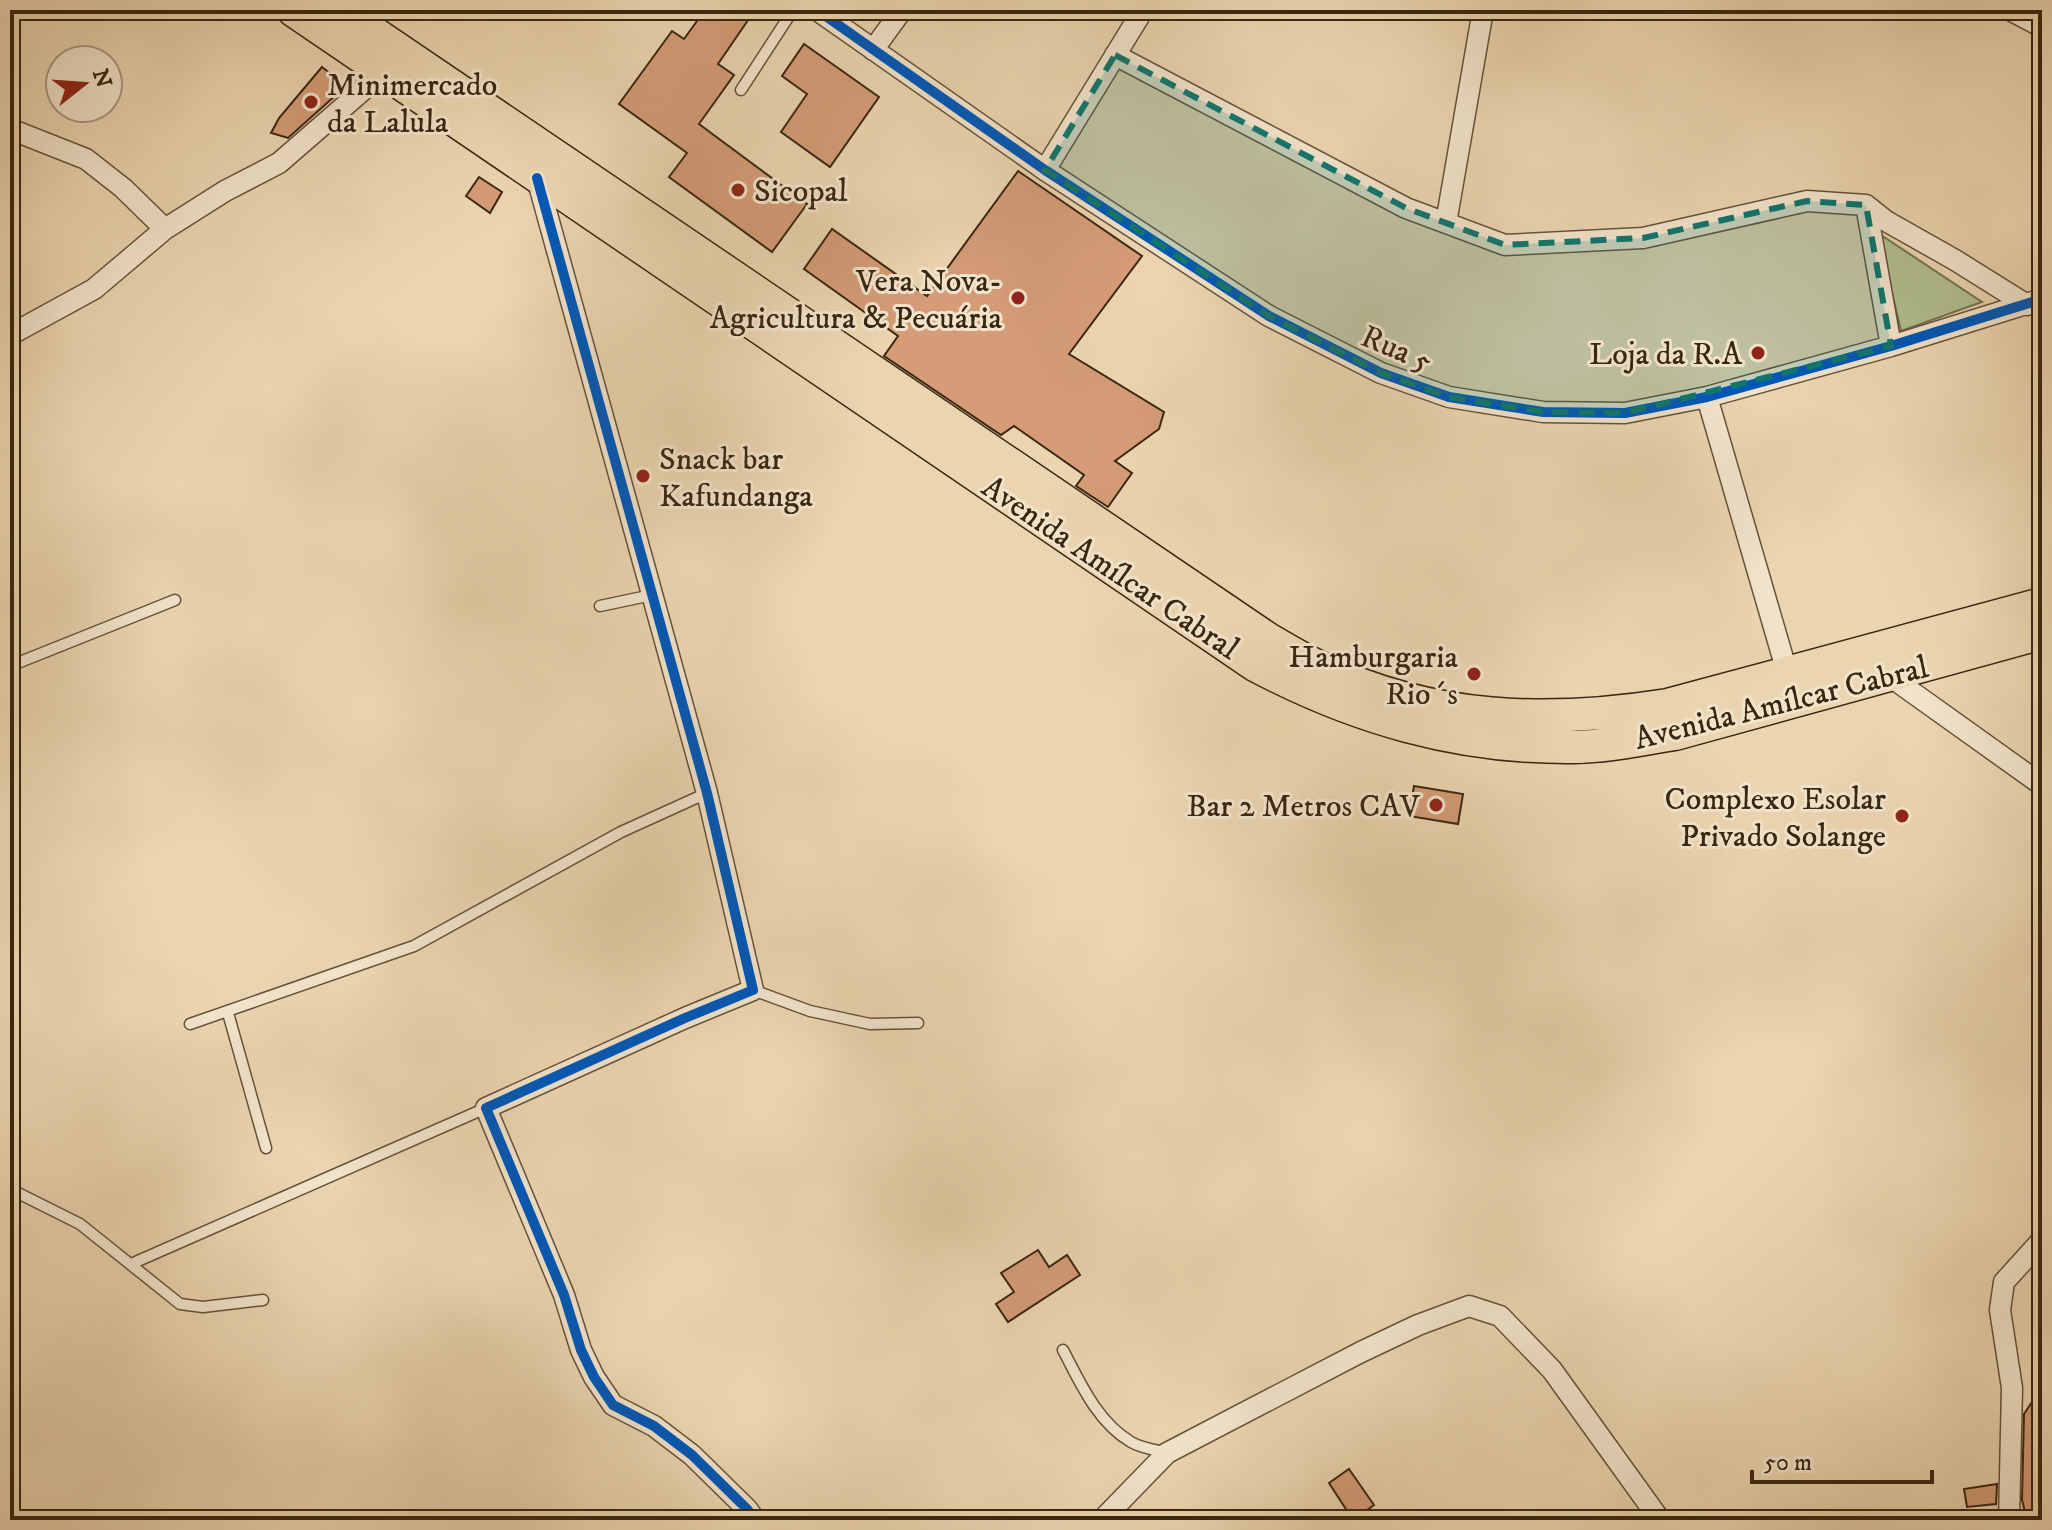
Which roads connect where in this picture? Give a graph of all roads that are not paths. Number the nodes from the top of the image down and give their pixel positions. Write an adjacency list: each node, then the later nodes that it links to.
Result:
1 (293, 10): 12 (main road, Avenida Amílcar Cabral)
2 (340, 10): 30 (main road, Avenida Amílcar Cabral)
3 (793, 10): 13 (lane)
4 (817, 10): 10 (street, Rua 5)
5 (902, 10): 10 (street)
6 (1143, 10): 11 (street)
7 (1483, 10): 18 (street)
8 (2010, 10): 9 (street)
9 (2042, 27)
10 (873, 50): 15 (street, Rua 5)
11 (1115, 55): 15 (street); 18 (street)
12 (385, 71): 16 (main road, Avenida Amílcar Cabral); 19 (street)
13 (741, 90)
14 (10, 129): 19 (street)
15 (1045, 170): 23 (street, Rua 5)
16 (537, 178): 24 (street); 31 (main road, Avenida Amílcar Cabral)
17 (1866, 205): 18 (street); 20 (street); 22 (street)
18 (1446, 223)
19 (165, 229): 21 (street)
20 (2034, 302): 22 (street, Rua 5)
21 (10, 335)
22 (1891, 346): 23 (street, Rua 5)
23 (1707, 397): 30 (street)
24 (652, 595): 27 (lane); 33 (street)
25 (175, 600): 29 (lane)
26 (2042, 604): 30 (main road, Avenida Amílcar Cabral)
27 (600, 606)
28 (2042, 633): 31 (main road, Avenida Amílcar Cabral)
29 (10, 666)
30 (1787, 672)
31 (1888, 675): 32 (street)
32 (2042, 785)
33 (707, 793): 34 (street); 35 (lane)
34 (753, 990): 36 (lane); 38 (street)
35 (228, 1013): 37 (lane); 39 (lane)
36 (918, 1023)
37 (190, 1024)
38 (486, 1108): 42 (lane); 46 (street)
39 (266, 1148)
40 (10, 1189): 42 (lane)
41 (2042, 1240): 49 (street)
42 (131, 1264): 43 (lane)
43 (263, 1300)
44 (1063, 1350): 45 (lane)
45 (1167, 1453): 47 (street); 48 (street)
46 (755, 1520)
47 (1102, 1520)
48 (1660, 1520)
49 (2009, 1520)

